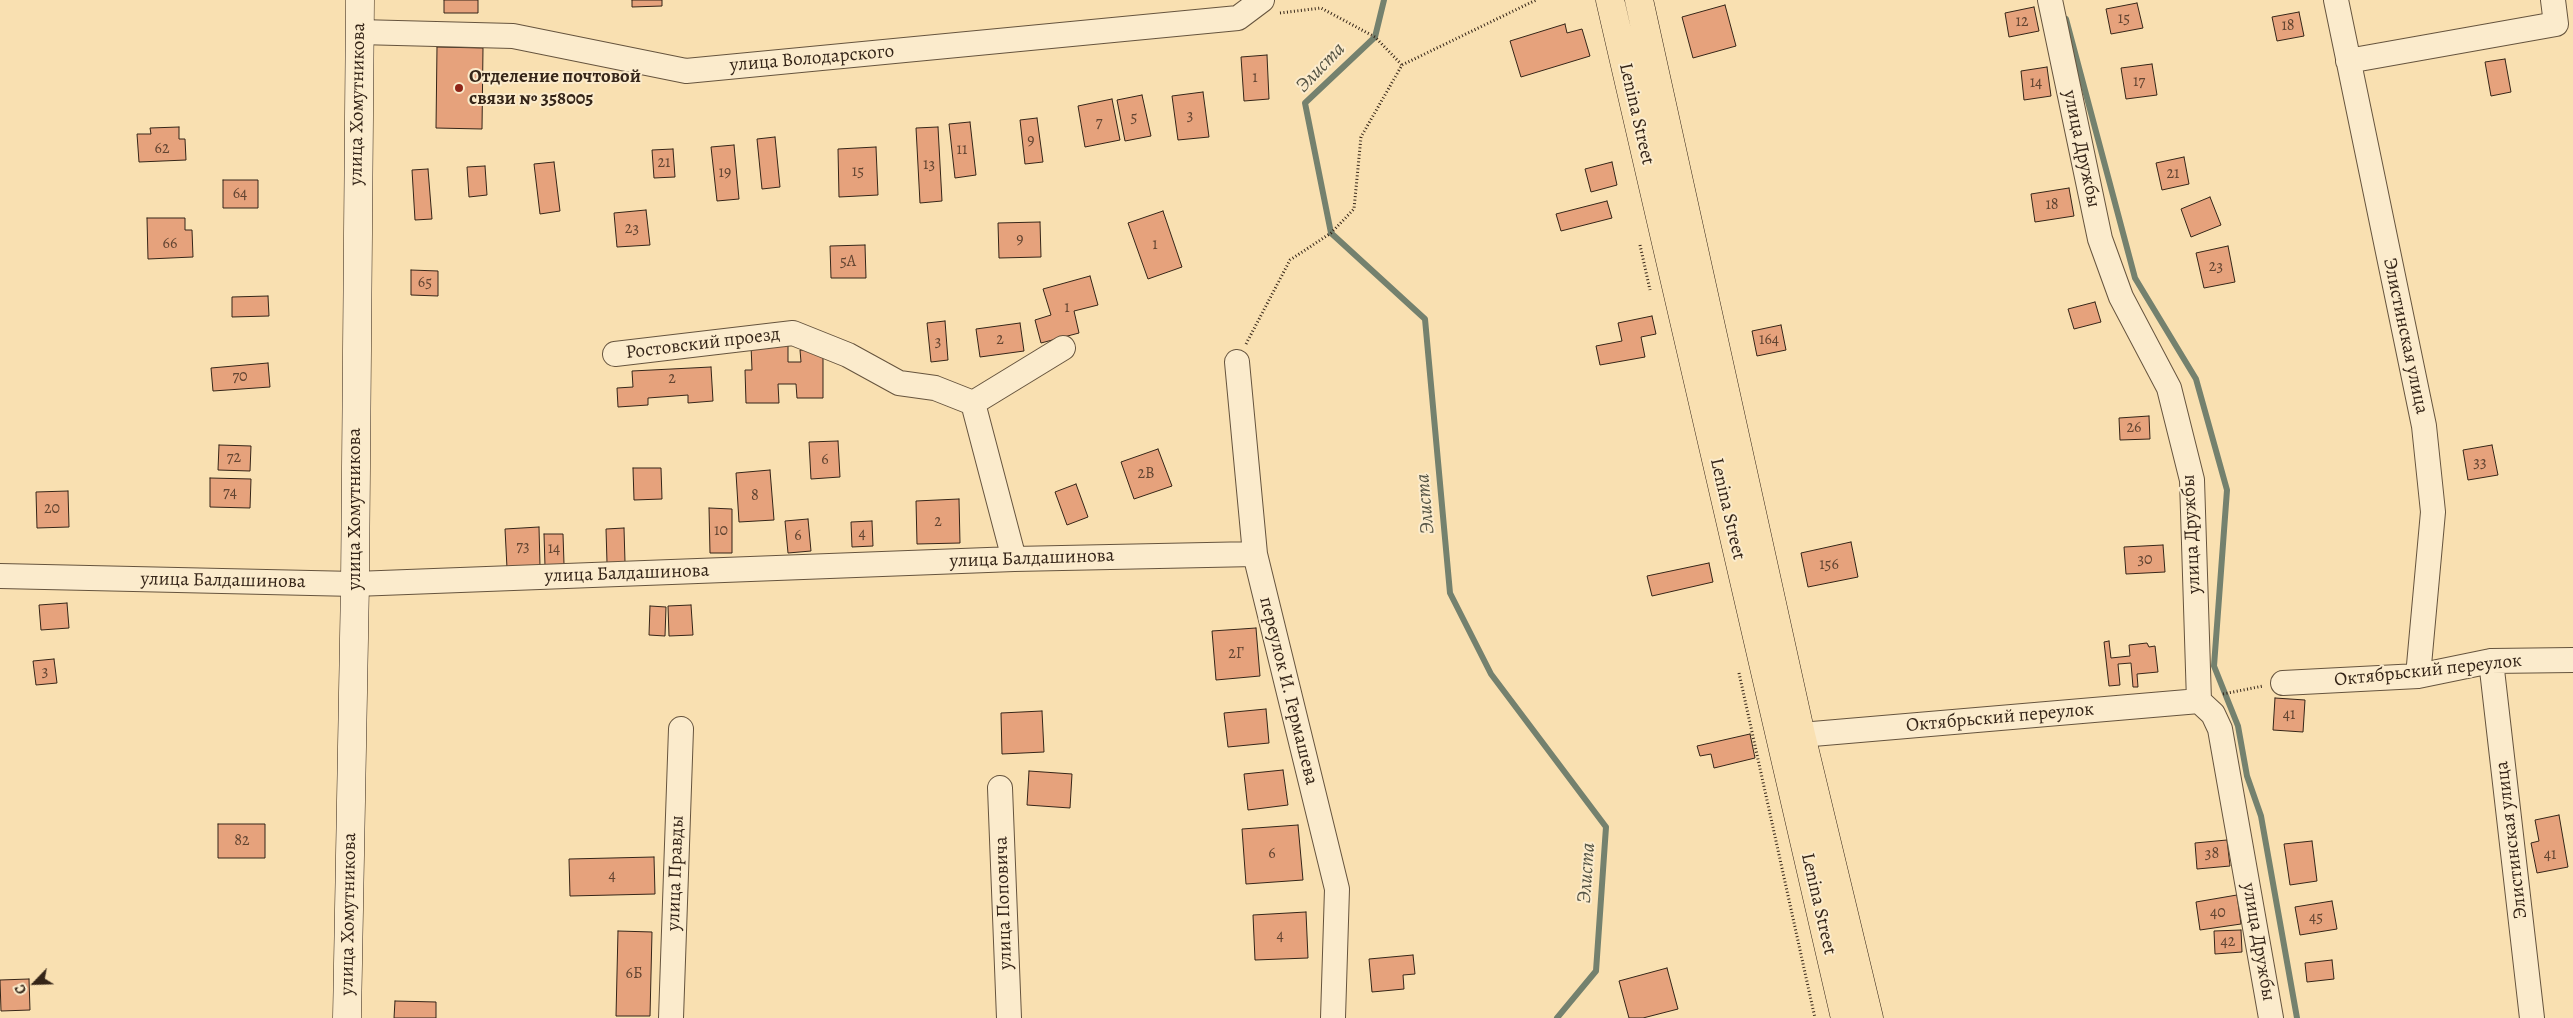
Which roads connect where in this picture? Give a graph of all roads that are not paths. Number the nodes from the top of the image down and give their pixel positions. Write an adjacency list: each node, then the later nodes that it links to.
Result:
1 (360, 0): 8 (street, улица Хомутникова)
2 (1610, 0): 30 (main road, Lenina Street)
3 (1639, 0): 24 (main road, Lenina Street)
4 (2050, 0): 22 (street, улица Дружбы)
5 (2336, 0): 9 (street, Элистинская улица)
6 (2553, 0): 9 (street)
7 (1268, 7): 8 (street, улица Володарского)
8 (359, 32): 17 (street, улица Хомутникова)
9 (2348, 61): 20 (street, Элистинская улица)
10 (1063, 348): 13 (street)
11 (615, 354): 13 (street, Ростовский проезд)
12 (1237, 362): 14 (street, переулок И. Гермашева)
13 (973, 403): 15 (street)
14 (1255, 554): 15 (street, улица Балдашинова); 29 (street, переулок И. Гермашева)
15 (1014, 559): 17 (street, улица Балдашинова)
16 (0, 576): 17 (street, улица Балдашинова)
17 (355, 584): 26 (street, улица Хомутникова)
18 (2573, 660): 19 (street, Октябрьский переулок)
19 (2492, 661): 20 (street, Октябрьский переулок); 33 (street, Элистинская улица)
20 (2418, 676): 21 (street, Октябрьский переулок)
21 (2283, 683)
22 (2199, 701): 24 (street, Октябрьский переулок); 32 (street, улица Дружбы)
23 (681, 729): 27 (street, улица Правды)
24 (1802, 734): 31 (main road, Lenina Street)
25 (1000, 788): 28 (street, улица Поповича)
26 (347, 1018)
27 (671, 1018)
28 (1009, 1018)
29 (1333, 1018)
30 (1845, 1018)
31 (1869, 1018)
32 (2271, 1018)
33 (2532, 1018)

